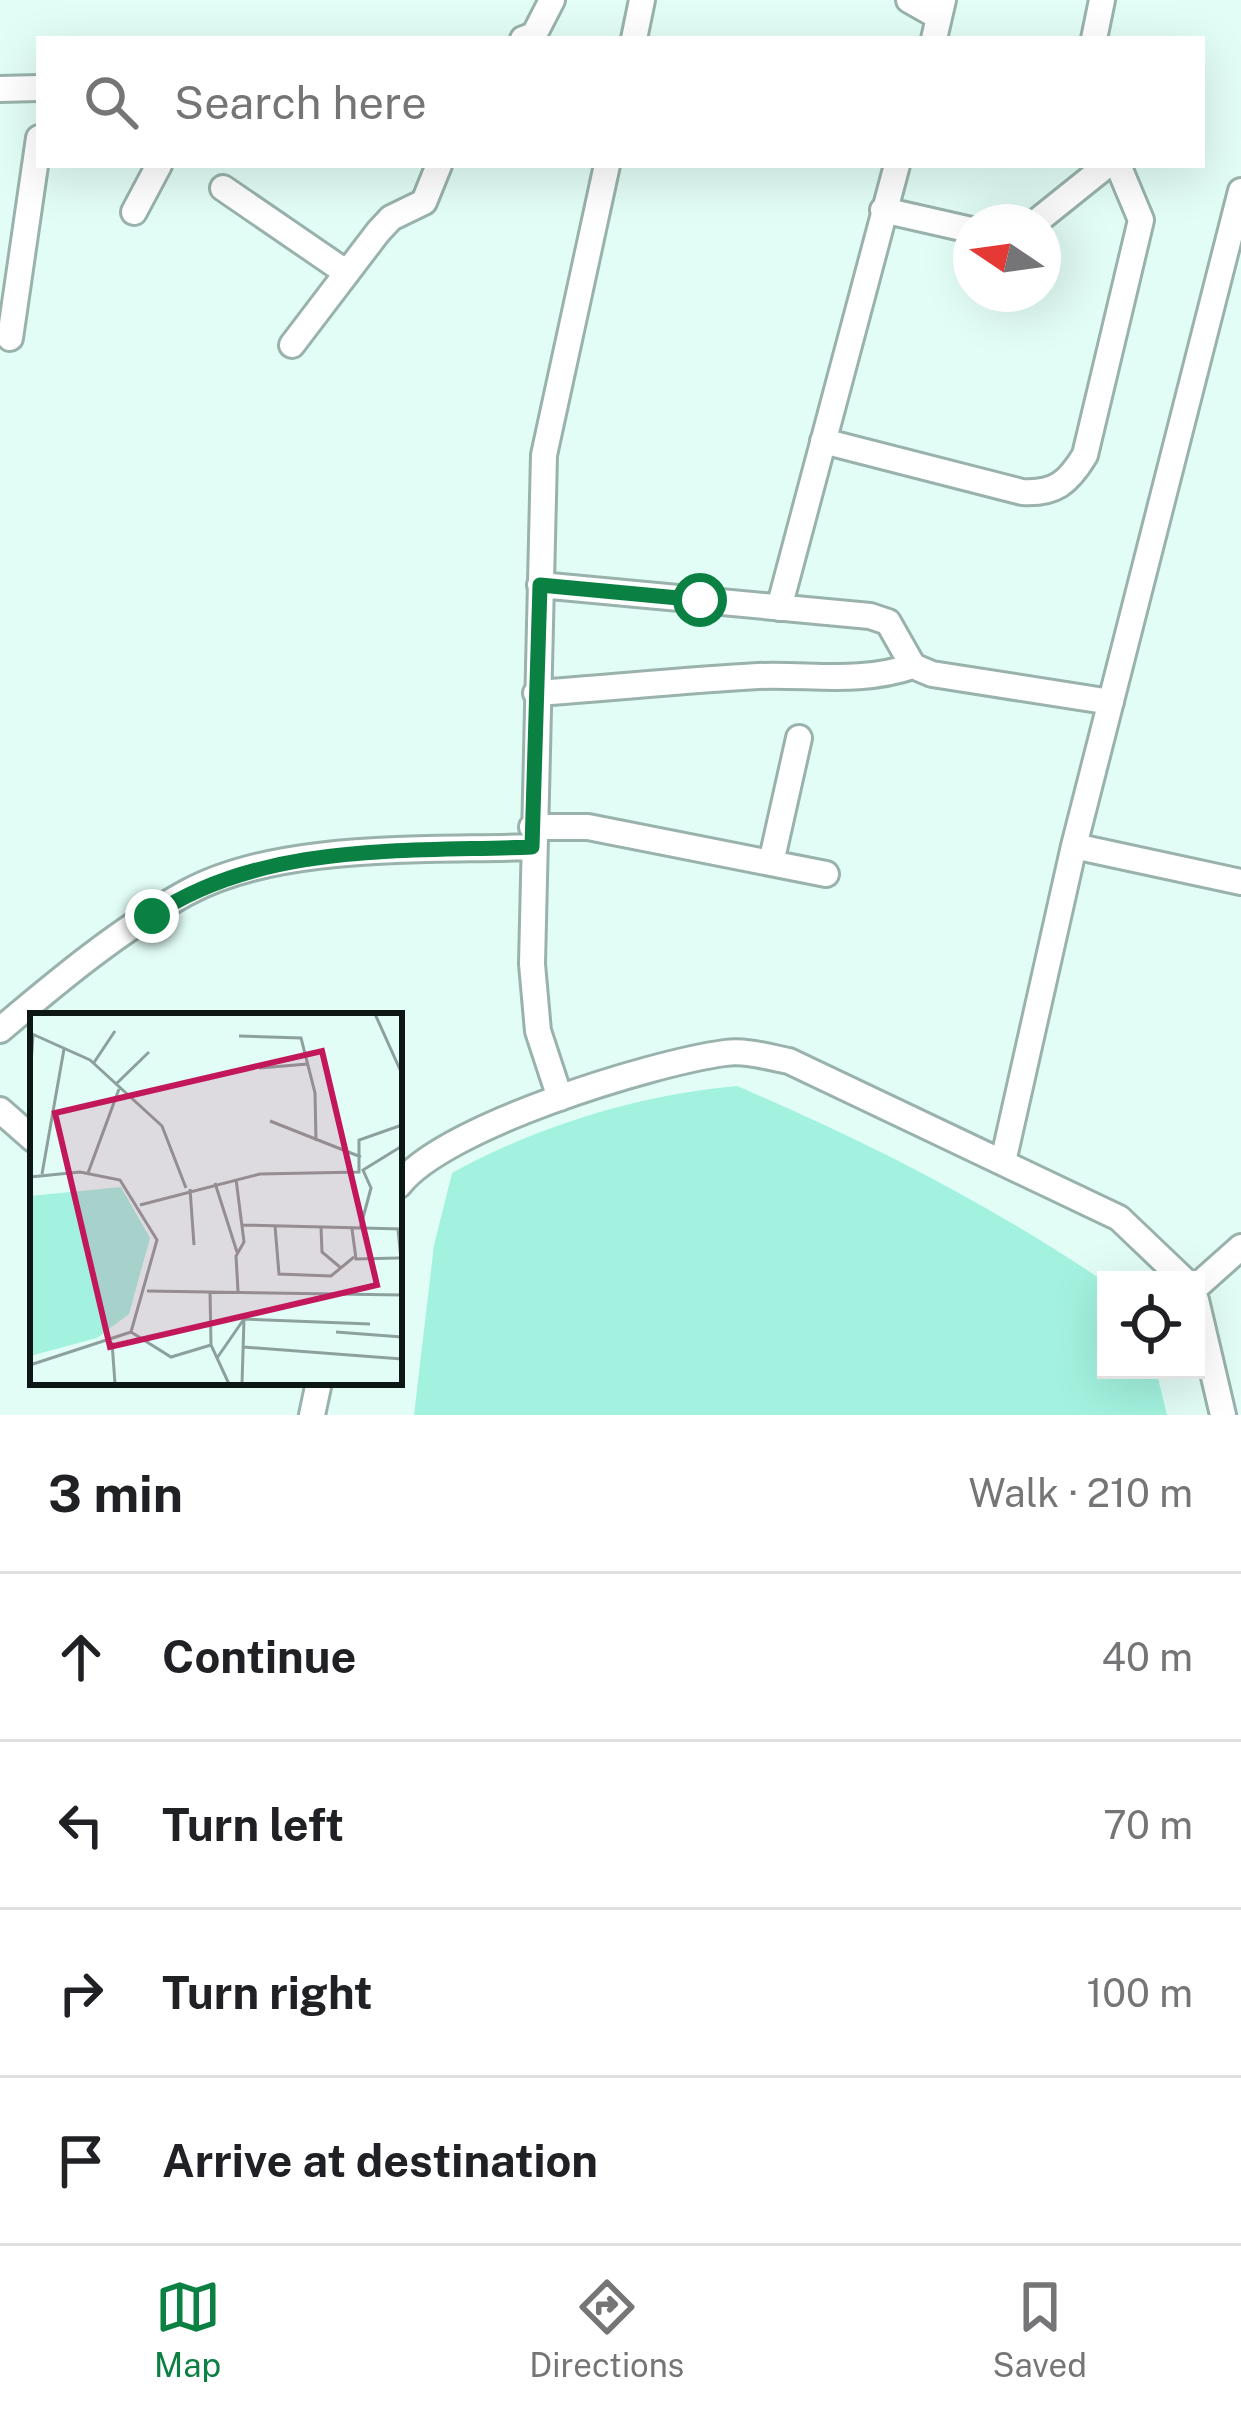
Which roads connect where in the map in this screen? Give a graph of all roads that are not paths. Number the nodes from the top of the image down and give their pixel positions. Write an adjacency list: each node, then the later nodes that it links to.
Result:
1 (552, 0): 6 (street)
2 (642, 0): 7 (street)
3 (909, 0): 5 (street)
4 (1102, 0): 8 (street)
5 (939, 19)
6 (529, 36)
7 (635, 36)
8 (1095, 36)
9 (36, 88): 10 (street)
10 (0, 89)
11 (36, 159): 25 (street)
12 (157, 168): 22 (street)
13 (438, 168): 24 (street)
14 (606, 168): 28 (street)
15 (896, 168): 21 (street)
16 (1103, 168): 20 (street)
17 (1119, 168): 27 (street)
18 (223, 188): 24 (street)
19 (1241, 191): 32 (street)
20 (1058, 204)
21 (884, 210): 23 (street); 27 (street)
22 (134, 212)
23 (953, 226)
24 (347, 273): 26 (street)
25 (10, 338)
26 (292, 345)
27 (823, 441): 29 (street)
28 (540, 585): 29 (street); 31 (street)
29 (779, 608): 30 (street)
30 (913, 666): 31 (street); 32 (street)
31 (536, 694): 34 (street)
32 (1111, 702): 35 (street)
33 (799, 738): 36 (street)
34 (532, 837): 36 (street); 39 (street); 40 (street)
35 (1074, 846): 38 (street); 43 (street)
36 (771, 863): 37 (street)
37 (826, 874)
38 (1241, 882)
39 (0, 1030)
40 (560, 1097): 43 (street); 44 (street)
41 (0, 1110): 42 (street)
42 (30, 1136)
43 (1003, 1162): 46 (street)
44 (402, 1182)
45 (1241, 1247): 47 (street)
46 (1175, 1271)
47 (1205, 1279)
48 (1205, 1330): 50 (street)
49 (318, 1385): 51 (street)
50 (1227, 1403)
51 (312, 1415)

